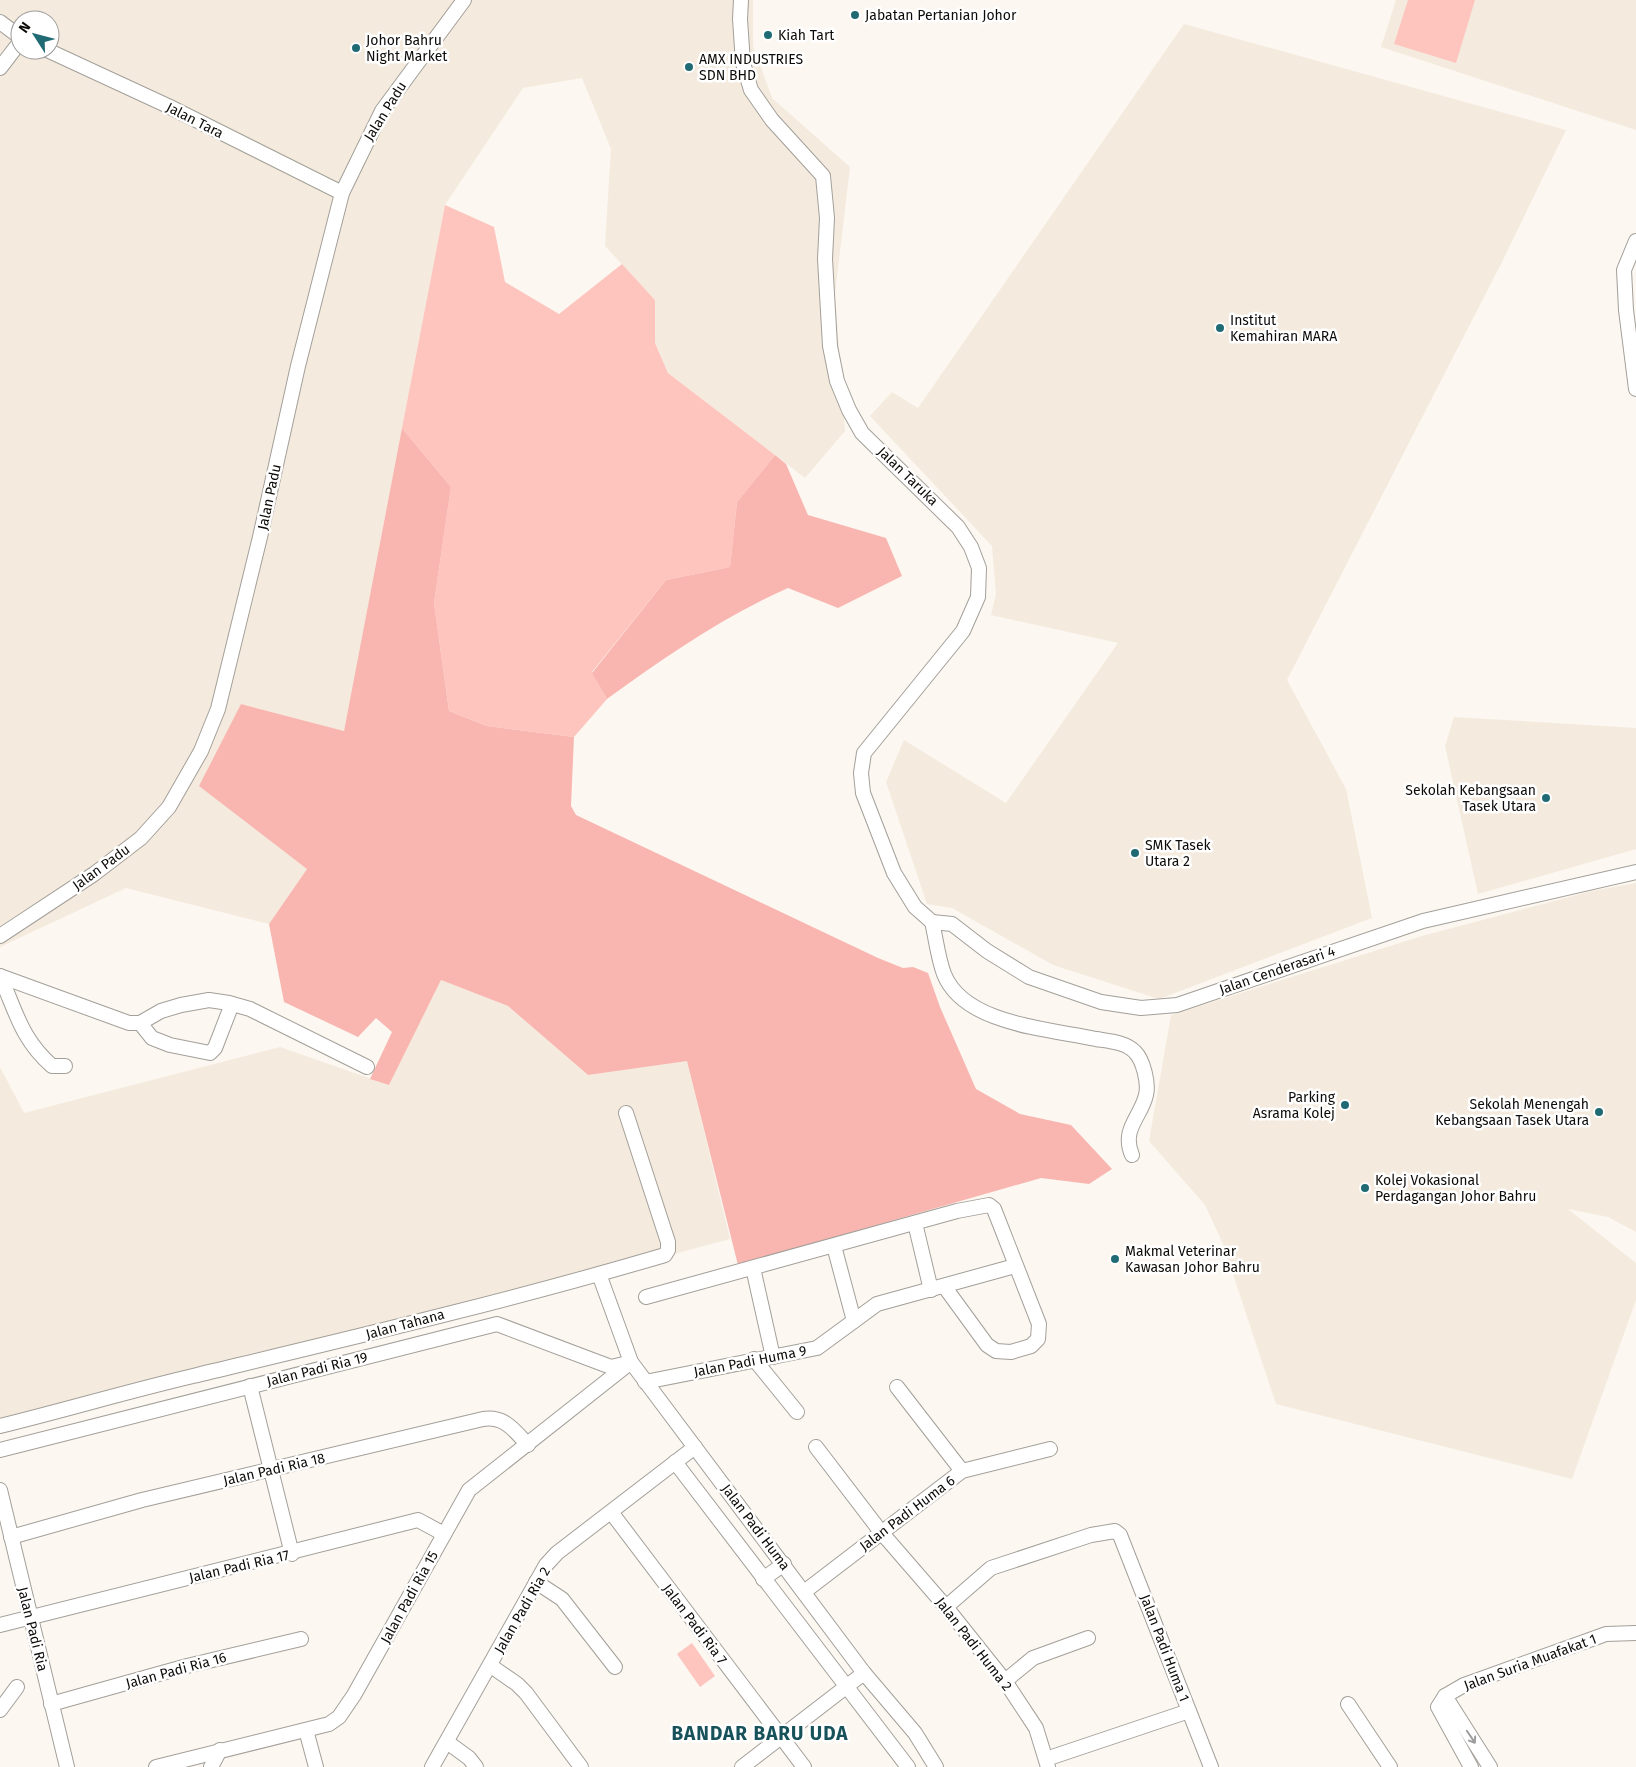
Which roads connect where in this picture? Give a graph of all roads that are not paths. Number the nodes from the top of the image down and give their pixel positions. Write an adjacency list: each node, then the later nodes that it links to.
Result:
1 (464, 0): 6 (street, Jalan Padu)
2 (741, 0): 10 (street, Jalan Taruka)
3 (10, 55): 5 (street)
4 (60, 56): 6 (street, Jalan Tara)
5 (0, 68)
6 (342, 193): 11 (street, Jalan Padu)
7 (1636, 241): 8 (street)
8 (1636, 390)
9 (1636, 872): 10 (street, Jalan Cenderasari 4)
10 (932, 922): 18 (street)
11 (0, 936)
12 (0, 976): 14 (street); 15 (street)
13 (232, 1004): 14 (street); 14 (street); 16 (street)
14 (140, 1023)
15 (65, 1066)
16 (367, 1067)
17 (626, 1113): 23 (street, Jalan Tahana)
18 (1132, 1155)
19 (915, 1223): 20 (street); 21 (street); 24 (street)
20 (834, 1246): 22 (street); 26 (street)
21 (1015, 1266): 24 (street, Jalan Padi Huma 9); 24 (street)
22 (753, 1268): 25 (street); 27 (street)
23 (599, 1274): 29 (street, Jalan Padi Huma); 34 (street, Jalan Tahana)
24 (937, 1288): 26 (street, Jalan Padi Huma 9)
25 (646, 1297)
26 (854, 1321): 27 (street, Jalan Padi Huma 9)
27 (773, 1357): 28 (street, Jalan Padi Huma 9)
28 (754, 1359): 30 (street, Jalan Padi Huma 9); 33 (street)
29 (631, 1362): 30 (street, Jalan Padi Huma); 31 (street, Jalan Padi Ria 19); 35 (street, Jalan Padi Ria 15)
30 (645, 1382): 36 (street, Jalan Padi Huma)
31 (250, 1386): 39 (street, Jalan Padi Ria 19); 41 (street)
32 (897, 1387): 42 (street)
33 (797, 1412)
34 (0, 1426)
35 (528, 1446): 41 (street, Jalan Padi Ria 18); 46 (street, Jalan Padi Ria 15)
36 (695, 1447): 40 (street, Jalan Padi Ria 2); 49 (street, Jalan Padi Huma)
37 (816, 1447): 45 (street, Jalan Padi Huma 2)
38 (1050, 1449): 42 (street, Jalan Padi Huma 6)
39 (0, 1450)
40 (675, 1462): 44 (street, Jalan Padi Ria 2); 50 (street, Jalan Padi Huma)
41 (271, 1470): 47 (street, Jalan Padi Ria 18); 48 (street)
42 (962, 1471): 45 (street, Jalan Padi Huma 6)
43 (0, 1490): 47 (street, Jalan Padi Ria)
44 (611, 1512): 51 (street, Jalan Padi Ria 2); 71 (street, Jalan Padi Ria 7)
45 (881, 1532): 52 (street, Jalan Padi Huma 6); 53 (street, Jalan Padi Huma 2)
46 (444, 1534): 48 (street, Jalan Padi Ria 17); 70 (street, Jalan Padi Ria 15)
47 (11, 1537): 54 (street, Jalan Padi Ria)
48 (292, 1554): 54 (street, Jalan Padi Ria 17)
49 (784, 1564): 50 (street); 52 (street, Jalan Padi Huma)
50 (763, 1579): 64 (street, Jalan Padi Huma)
51 (536, 1582): 59 (street, Jalan Padi Ria 2); 60 (street)
52 (804, 1592): 61 (street, Jalan Padi Huma)
53 (946, 1607): 62 (street, Jalan Padi Huma 2); 69 (street, Jalan Padi Huma 1)
54 (30, 1617): 55 (street, Jalan Padi Ria 17); 66 (street, Jalan Padi Ria)
55 (0, 1625)
56 (1636, 1634): 65 (street, Jalan Suria Muafakat 1)
57 (1088, 1638): 62 (street)
58 (301, 1639): 66 (street, Jalan Padi Ria 16)
59 (491, 1666): 72 (street, Jalan Padi Ria 2); 82 (street)
60 (615, 1667)
61 (864, 1673): 64 (street); 86 (street, Jalan Padi Huma)
62 (1005, 1681): 74 (street, Jalan Padi Huma 2)
63 (17, 1687): 68 (street)
64 (846, 1687): 71 (street); 85 (street, Jalan Padi Huma)
65 (1445, 1696): 89 (street); 90 (street, one-way to 90)
66 (52, 1704): 75 (street, Jalan Padi Ria)
67 (1348, 1704): 88 (street)
68 (0, 1710)
69 (1189, 1711): 74 (street); 87 (street, Jalan Padi Huma 1)
70 (306, 1730): 73 (street, Jalan Padi Ria 15); 79 (street)
71 (780, 1737): 83 (street); 84 (street, Jalan Padi Ria 7)
72 (447, 1742): 80 (street, Jalan Padi Ria 2); 81 (street)
73 (220, 1750): 76 (street, Jalan Padi Ria 15); 77 (street); 78 (street)
74 (1047, 1763)
75 (67, 1767)
76 (156, 1767)
77 (211, 1767)
78 (223, 1767)
79 (316, 1767)
80 (432, 1767)
81 (476, 1767)
82 (581, 1767)
83 (742, 1767)
84 (804, 1767)
85 (908, 1767)
86 (936, 1767)
87 (1211, 1767)
88 (1390, 1767)
89 (1471, 1767)
90 (1490, 1767)

